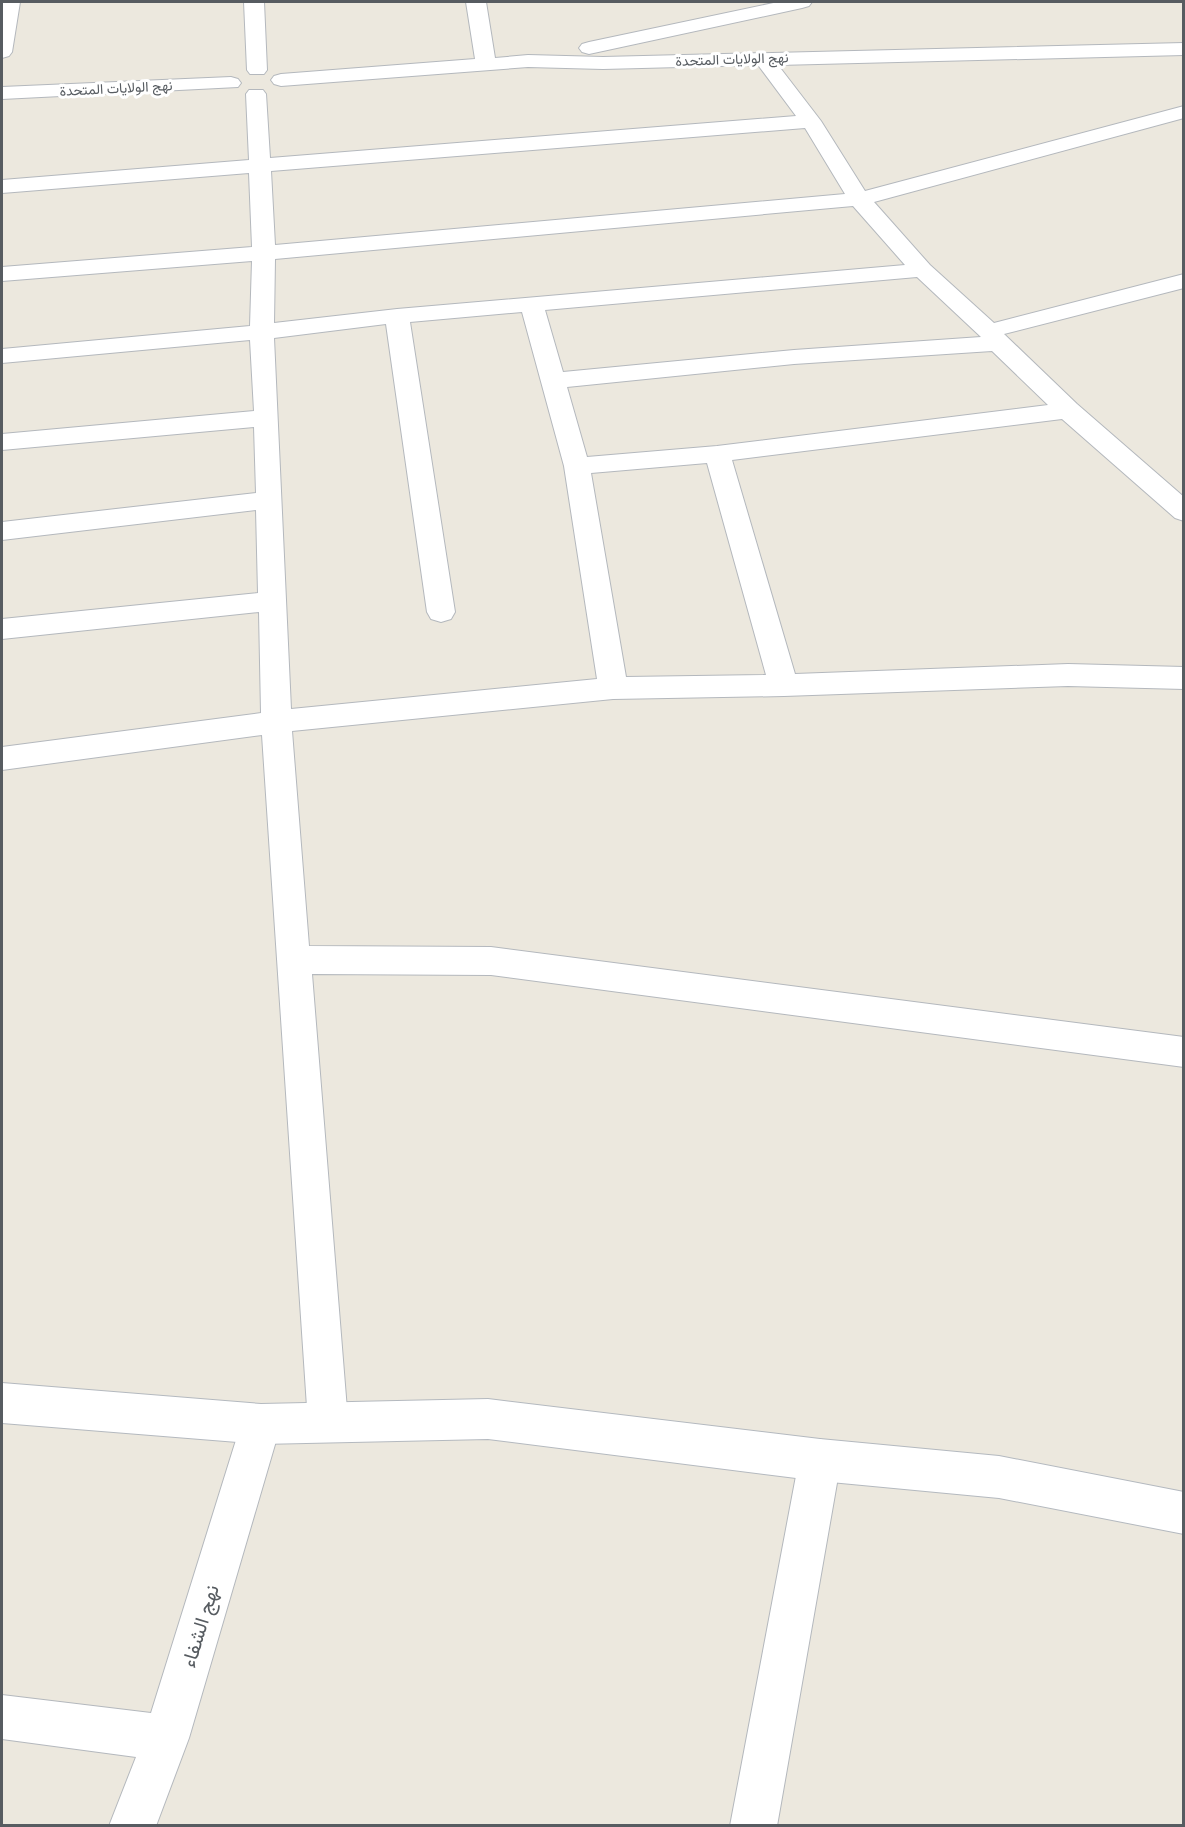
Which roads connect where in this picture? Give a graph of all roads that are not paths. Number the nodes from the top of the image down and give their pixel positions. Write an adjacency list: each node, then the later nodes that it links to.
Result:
1 (10, 2): 8 (street)
2 (254, 2): 13 (street)
3 (476, 2): 12 (street)
4 (799, 2): 5 (street); 11 (street)
5 (775, 24)
6 (787, 42): 9 (street)
7 (1184, 49): 9 (street, نهج الولايات المتحدة)
8 (2, 52)
9 (813, 57): 10 (street, نهج الولايات المتحدة)
10 (763, 58): 11 (street, نهج الولايات المتحدة); 16 (street)
11 (528, 61): 12 (street, نهج الولايات المتحدة)
12 (486, 65): 13 (street, نهج الولايات المتحدة)
13 (256, 82): 14 (street, نهج الولايات المتحدة); 17 (street)
14 (2, 93)
15 (1184, 112): 19 (street)
16 (811, 121): 17 (street); 19 (street)
17 (260, 166): 18 (street); 20 (street)
18 (2, 186)
19 (859, 199): 20 (street); 21 (street)
20 (264, 253): 22 (street); 26 (street)
21 (922, 270): 24 (street); 27 (street)
22 (2, 274)
23 (1184, 281): 27 (street)
24 (532, 305): 25 (street); 29 (street)
25 (397, 316): 26 (street); 39 (street)
26 (262, 332): 28 (street); 31 (street)
27 (993, 337): 29 (street); 30 (street)
28 (2, 356)
29 (552, 381): 34 (street)
30 (1068, 410): 33 (street); 36 (street)
31 (267, 418): 32 (street); 35 (street)
32 (2, 442)
33 (717, 454): 34 (street); 42 (street)
34 (577, 466): 43 (street)
35 (269, 500): 37 (street); 38 (street)
36 (1184, 512)
37 (2, 531)
38 (272, 601): 40 (street); 44 (street)
39 (441, 612)
40 (2, 629)
41 (1184, 678): 42 (street)
42 (784, 685): 43 (street)
43 (613, 688): 44 (street)
44 (276, 722): 45 (street); 46 (street)
45 (2, 759)
46 (295, 960): 47 (street); 49 (street)
47 (1184, 1052)
48 (2, 1403): 50 (street)
49 (328, 1422): 50 (street); 51 (street)
50 (261, 1424): 54 (street, نهج الشفاء)
51 (820, 1460): 52 (street); 56 (street)
52 (1184, 1513)
53 (2, 1717): 54 (street)
54 (166, 1738): 55 (street, نهج الشفاء)
55 (132, 1826)
56 (753, 1826)

